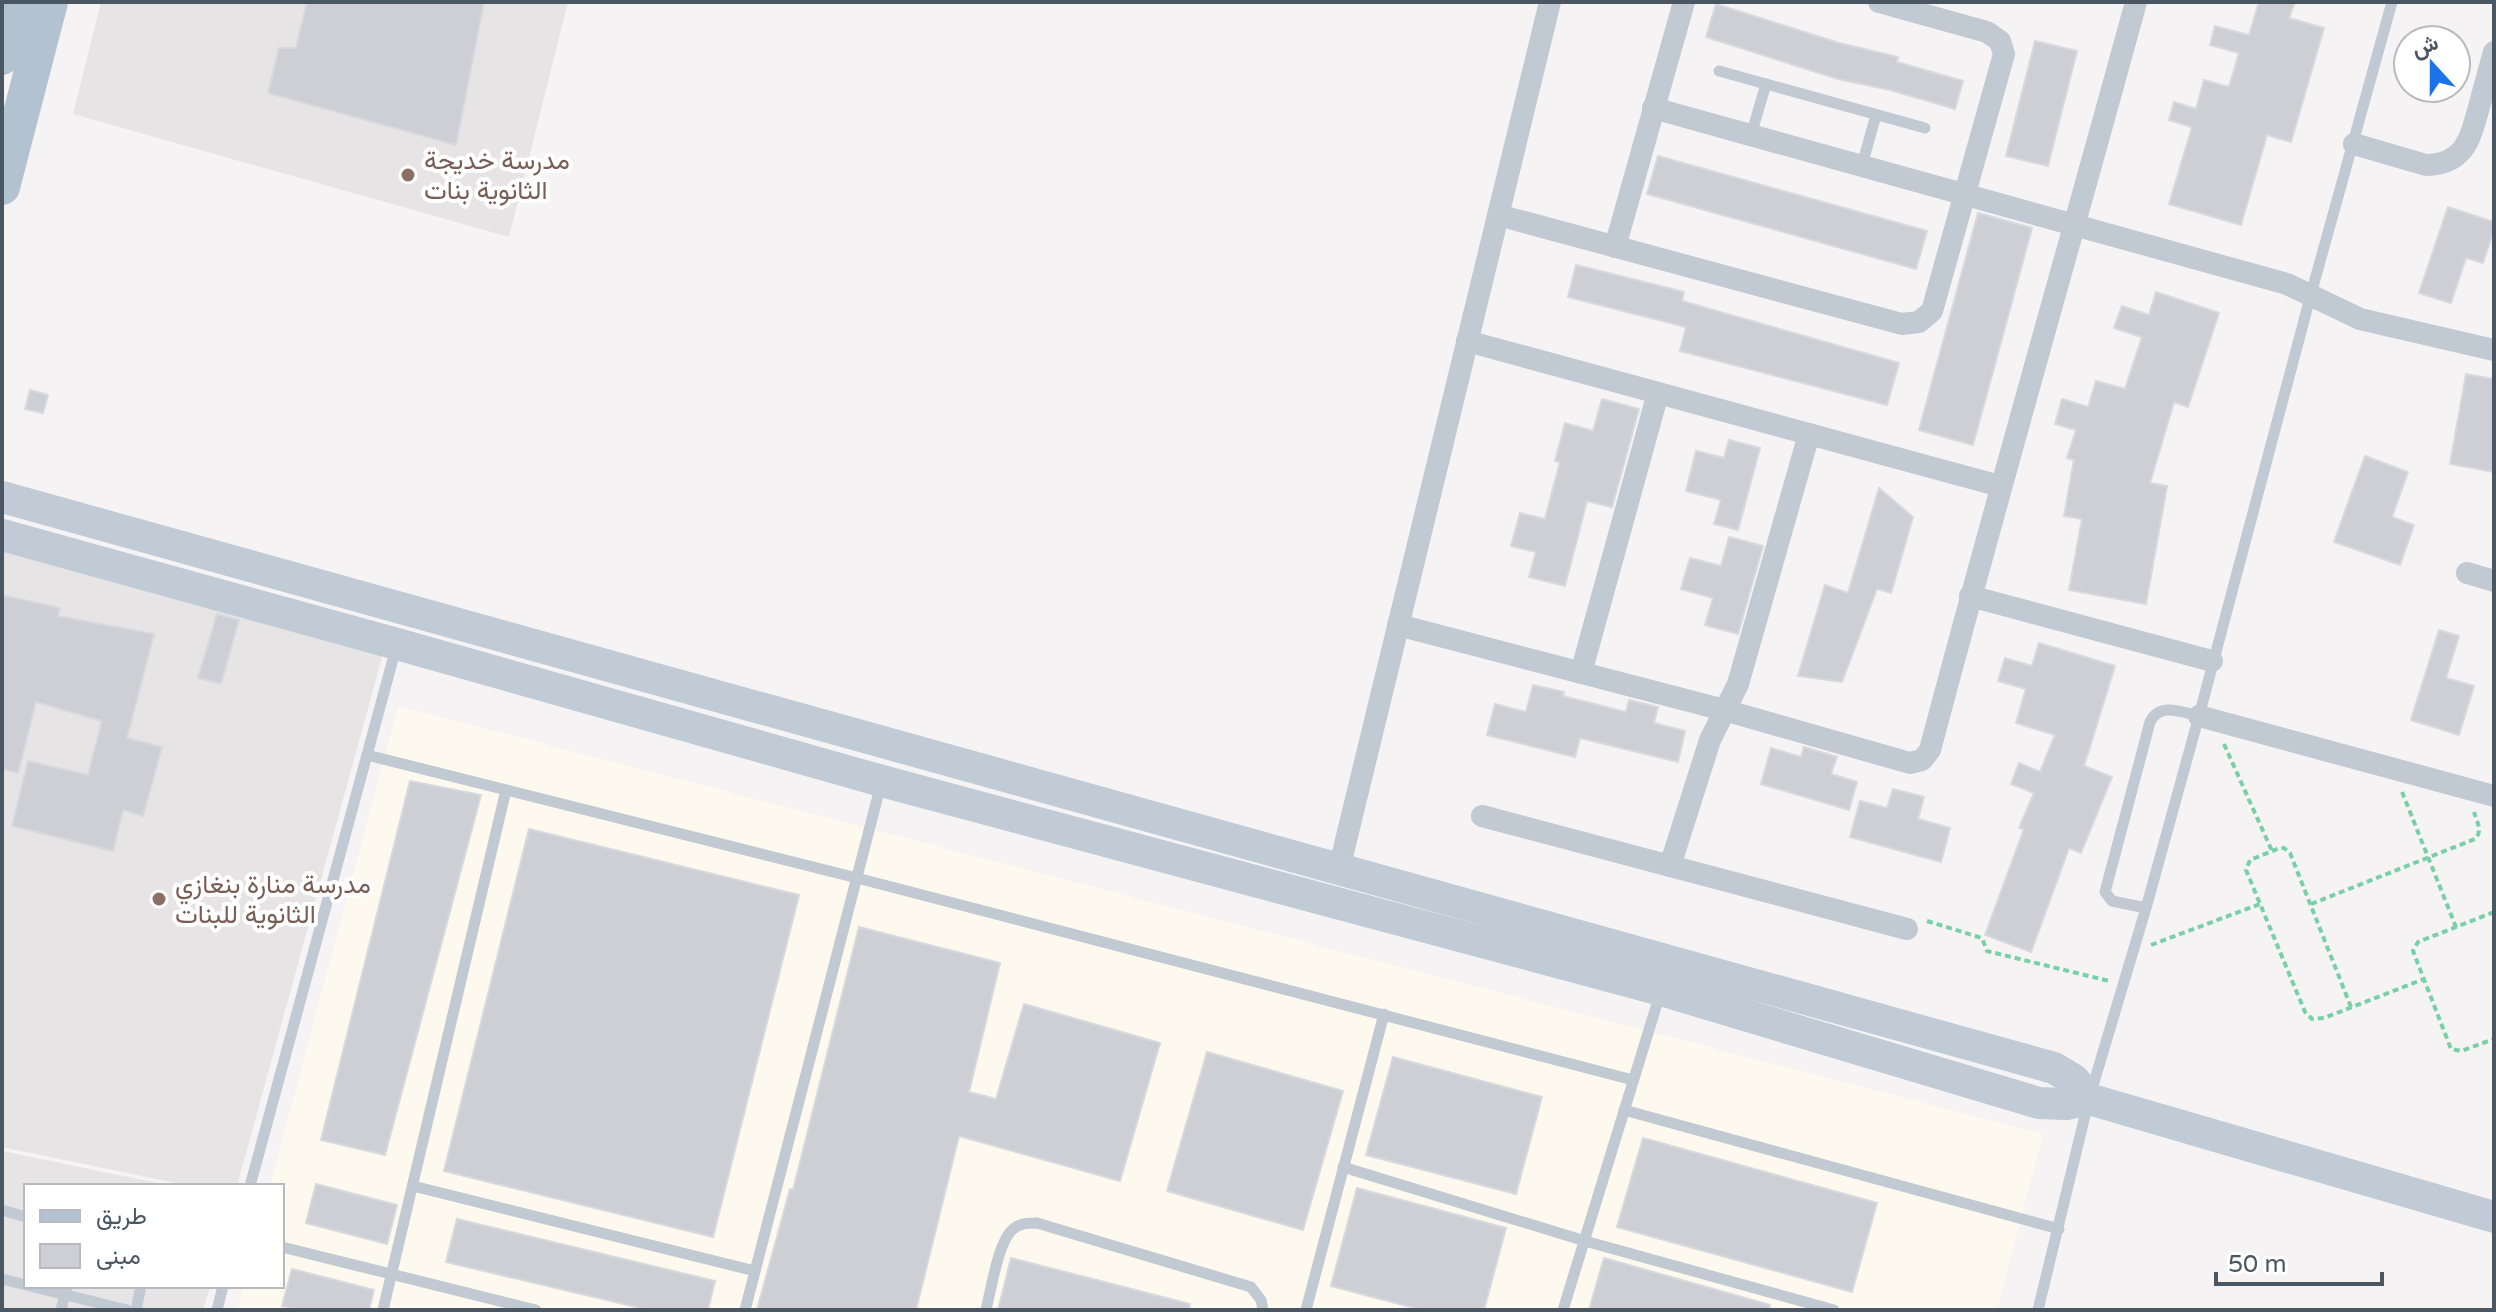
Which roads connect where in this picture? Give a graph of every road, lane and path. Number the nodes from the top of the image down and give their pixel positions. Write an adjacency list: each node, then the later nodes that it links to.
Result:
1 (15, 2): 9 (main road)
2 (50, 2): 18 (main road)
3 (1550, 2): 20 (street)
4 (1684, 2): 12 (street)
5 (1879, 2): 19 (street)
6 (2136, 2): 21 (street)
7 (2392, 2): 16 (lane)
8 (2494, 52): 16 (street)
9 (2, 57)
10 (1719, 71): 11 (lane)
11 (1766, 84): 13 (lane); 15 (lane)
12 (1653, 108): 15 (street); 22 (street)
13 (1876, 115): 14 (lane); 17 (lane)
14 (1925, 128)
15 (1751, 135): 17 (street)
16 (2354, 144): 23 (lane)
17 (1862, 165): 19 (street)
18 (2, 187)
19 (1966, 194): 21 (street); 22 (street)
20 (1498, 215): 22 (street); 24 (street)
21 (2075, 225): 23 (street); 28 (street)
22 (1615, 247)
23 (2311, 294): 25 (street); 36 (lane)
24 (1467, 341): 26 (street); 34 (street)
25 (2494, 350)
26 (1658, 393): 27 (street); 37 (street)
27 (1809, 434): 28 (street); 38 (street)
28 (2000, 486): 33 (street)
29 (2, 497): 50 (main road)
30 (2, 535): 35 (main road)
31 (2467, 573): 32 (street)
32 (2494, 581)
33 (1970, 596): 36 (street); 38 (street)
34 (1398, 625): 37 (street); 50 (street)
35 (397, 644): 40 (lane); 42 (main road)
36 (2212, 661): 39 (lane)
37 (1581, 673): 38 (street)
38 (1724, 710): 49 (street)
39 (2206, 718): 41 (street); 47 (path); 54 (lane); 54 (lane)
40 (367, 755): 44 (lane); 69 (lane)
41 (2392, 768): 43 (street); 48 (path)
42 (882, 781): 51 (lane); 61 (main road)
43 (2466, 788): 45 (street); 48 (path)
44 (506, 790): 51 (lane); 70 (lane)
45 (2494, 796)
46 (1482, 816): 49 (street)
47 (2272, 851): 52 (path); 53 (path)
48 (2428, 857): 53 (path); 56 (path)
49 (1670, 866): 57 (street)
50 (1339, 869): 66 (main road)
51 (857, 878): 63 (lane); 77 (lane)
52 (2260, 904): 58 (path); 62 (path)
53 (2311, 904): 62 (path)
54 (2146, 908): 58 (lane)
55 (2494, 912): 56 (path)
56 (2456, 927): 59 (path)
57 (1907, 929): 60 (path)
58 (2133, 952): 60 (lane)
59 (2424, 979): 62 (path); 64 (path)
60 (2123, 985): 66 (lane)
61 (1661, 990): 65 (lane); 66 (main road)
62 (2351, 1007)
63 (1384, 1014): 65 (lane); 68 (lane)
64 (2494, 1039)
65 (1633, 1080): 67 (lane)
66 (2089, 1099): 73 (main road); 74 (lane)
67 (1624, 1110): 74 (lane); 75 (lane)
68 (1343, 1167): 75 (lane); 93 (lane)
69 (251, 1184)
70 (413, 1186): 77 (lane); 78 (lane)
71 (2, 1210): 72 (lane)
72 (24, 1216)
73 (2494, 1217)
74 (2059, 1229): 96 (lane)
75 (1585, 1241): 94 (lane); 95 (lane)
76 (284, 1247): 78 (lane)
77 (755, 1271): 90 (lane)
78 (392, 1274): 88 (lane); 89 (lane)
79 (2, 1279): 80 (lane)
80 (24, 1285)
81 (141, 1288): 86 (lane)
82 (222, 1288): 87 (lane)
83 (66, 1290): 84 (lane); 85 (lane)
84 (61, 1310)
85 (127, 1310)
86 (136, 1310)
87 (217, 1310)
88 (383, 1310)
89 (536, 1310)
90 (745, 1310)
91 (986, 1310): 92 (lane)
92 (1263, 1310)
93 (1306, 1310)
94 (1563, 1310)
95 (1834, 1310)
96 (2038, 1310)

